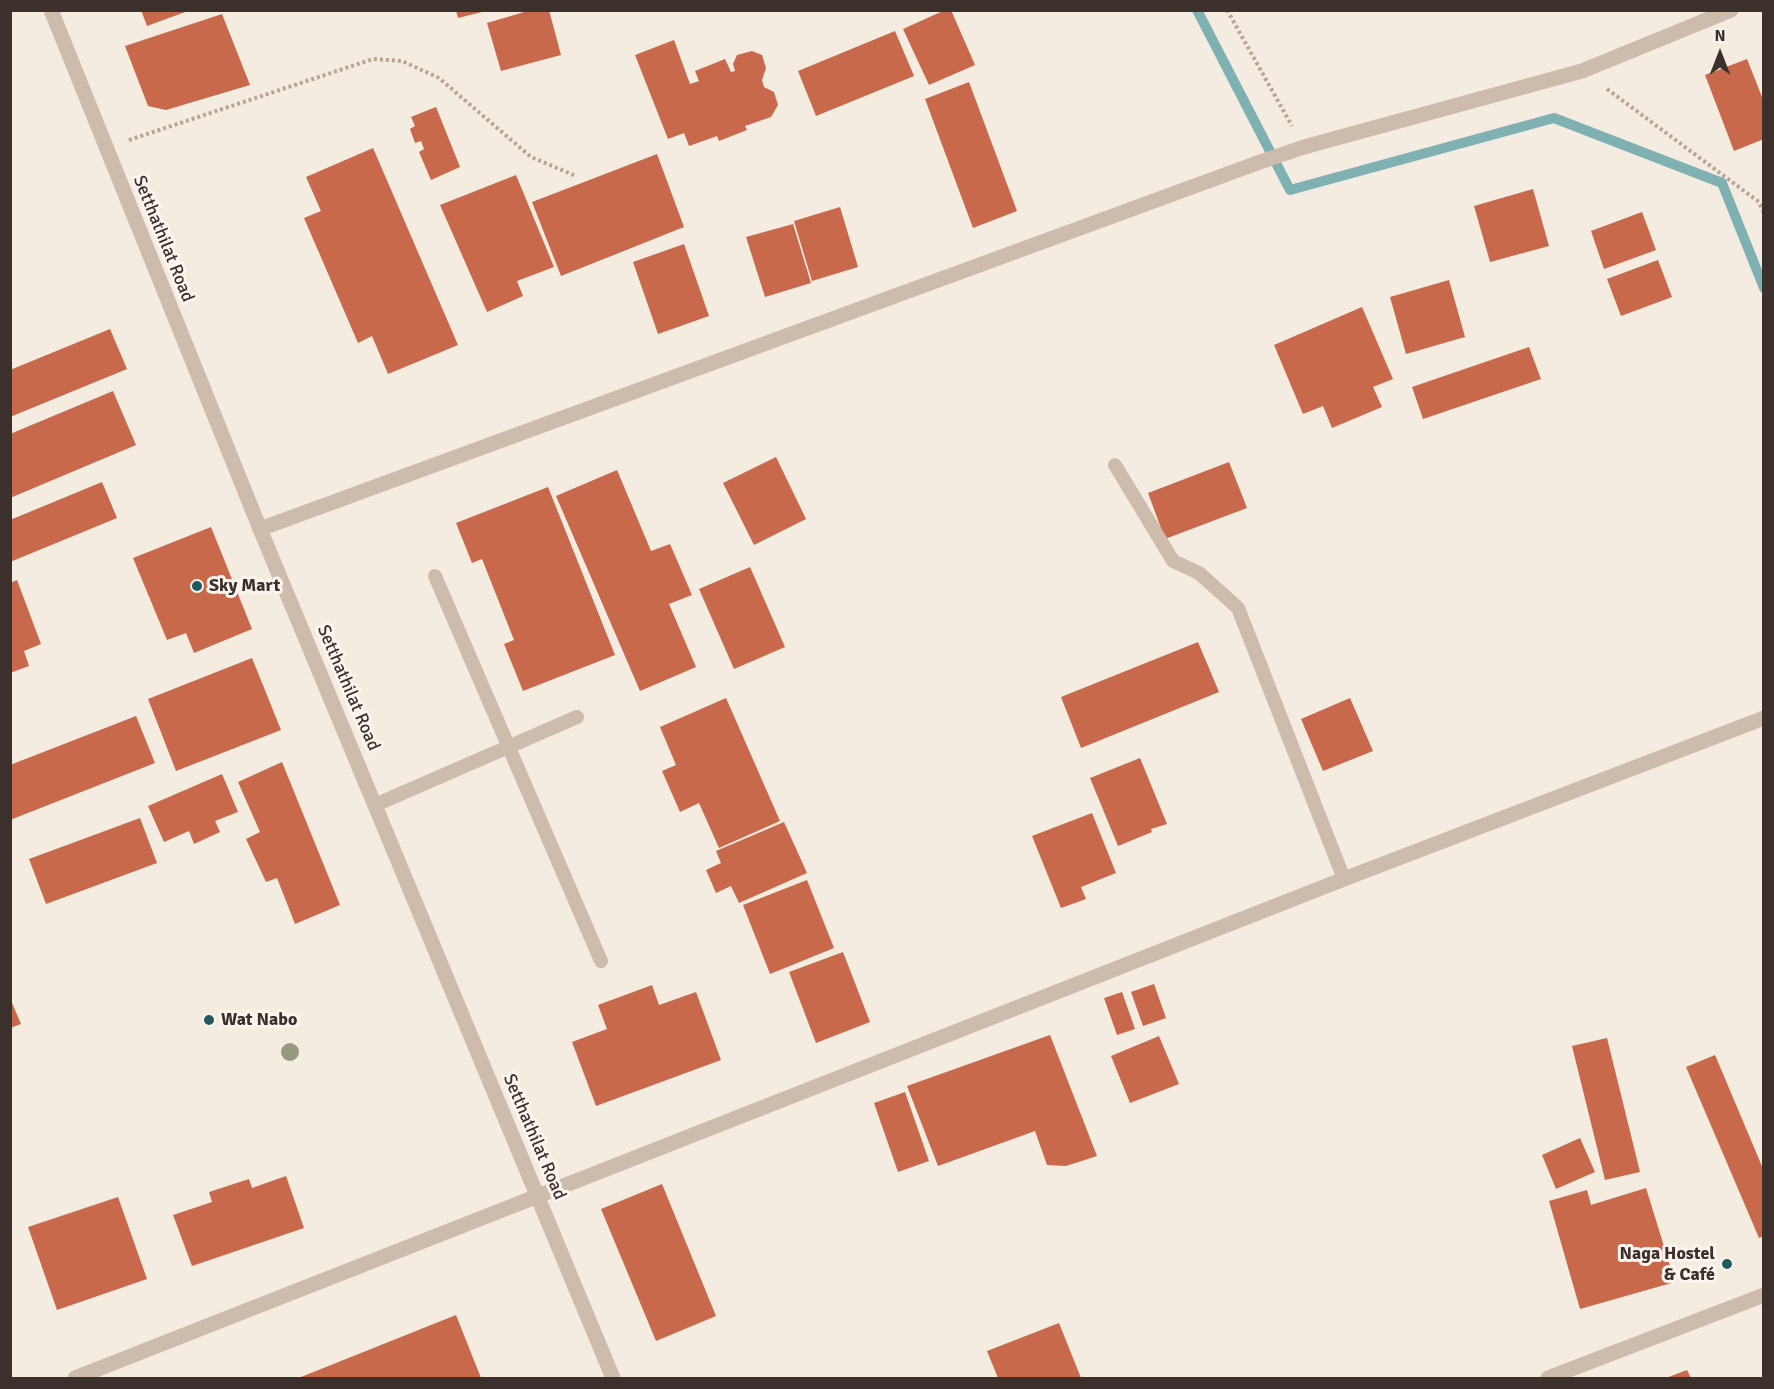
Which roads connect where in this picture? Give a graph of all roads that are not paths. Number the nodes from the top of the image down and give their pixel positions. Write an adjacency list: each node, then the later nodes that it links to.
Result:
1 (51, 10): 4 (street, Setthathilat Road)
2 (1731, 10): 4 (street)
3 (1115, 465): 10 (lane)
4 (260, 530): 9 (street, Setthathilat Road)
5 (435, 576): 8 (lane)
6 (578, 717): 8 (lane)
7 (1764, 718): 10 (street)
8 (508, 746): 9 (lane); 11 (lane)
9 (375, 805): 12 (street, Setthathilat Road)
10 (1344, 879): 12 (street)
11 (601, 961)
12 (538, 1195): 14 (street); 15 (street, Setthathilat Road)
13 (1764, 1295): 16 (street)
14 (75, 1378)
15 (613, 1378)
16 (1548, 1378)

